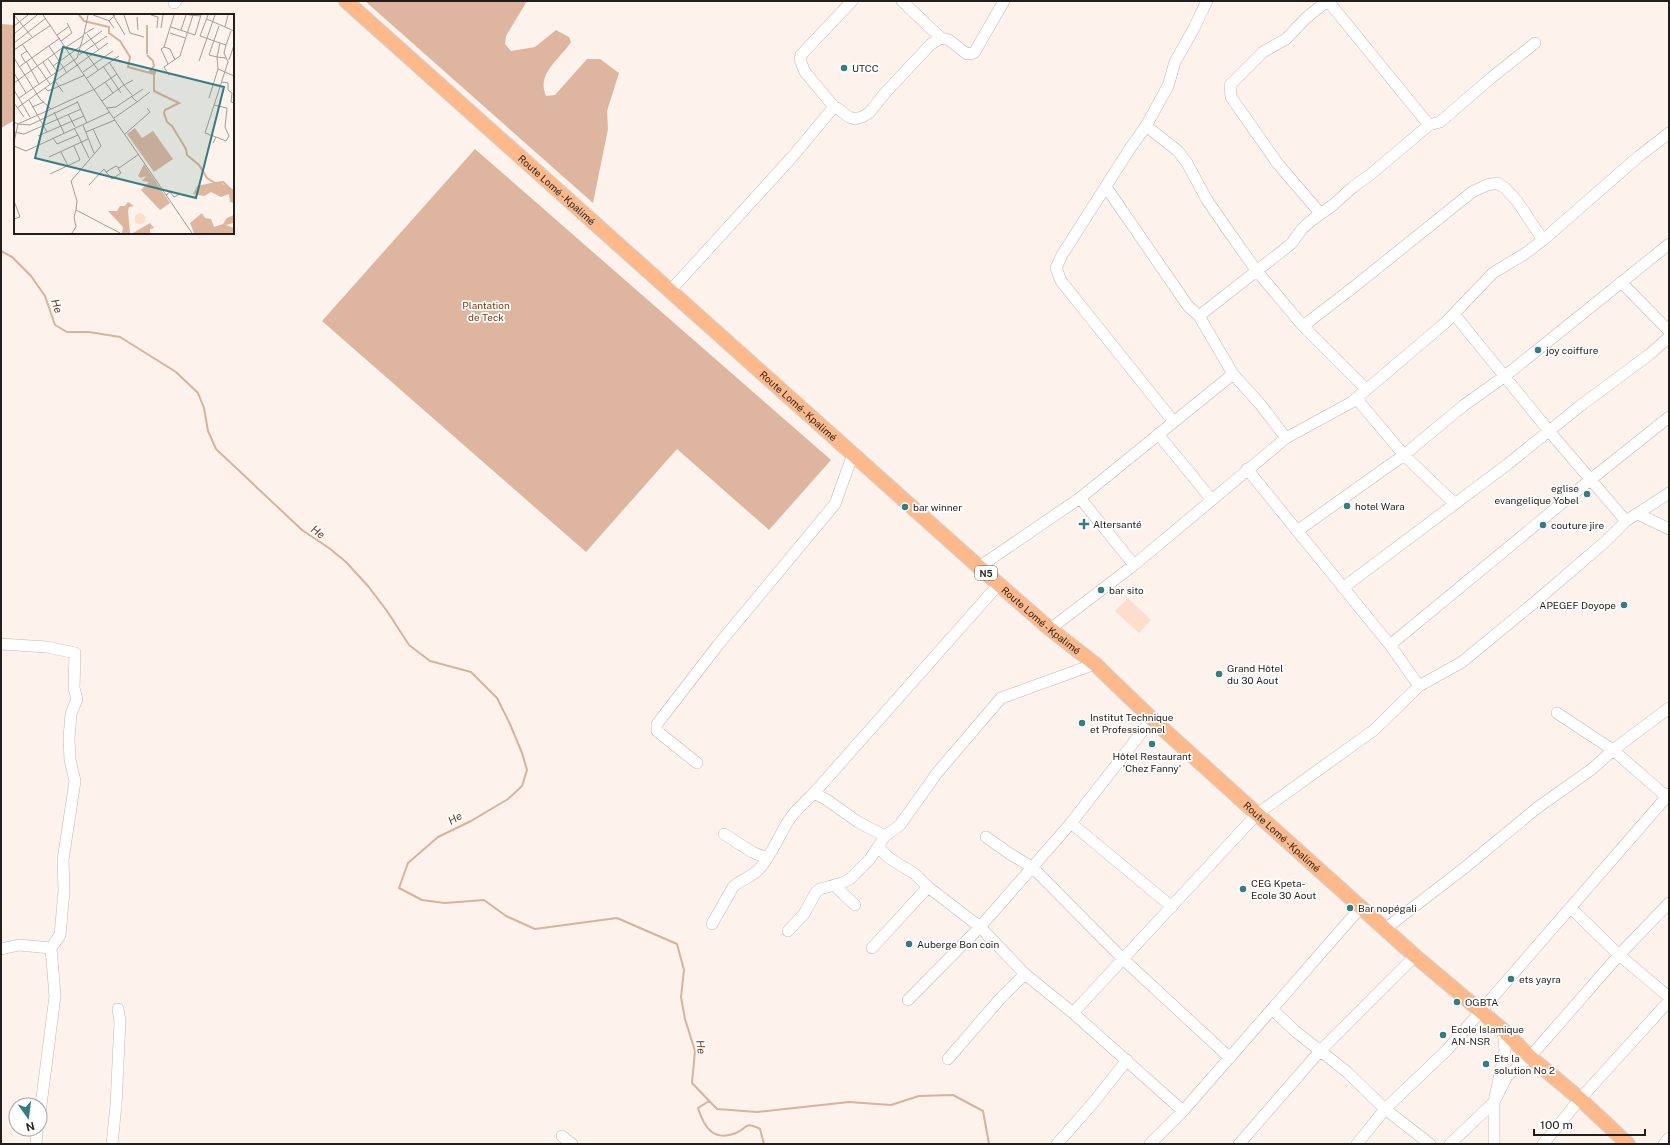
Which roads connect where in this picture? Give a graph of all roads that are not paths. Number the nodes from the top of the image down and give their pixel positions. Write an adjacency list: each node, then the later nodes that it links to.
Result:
1 (346, 1): 19 (main road, Route Lomé - Kpalimé / N5)
2 (852, 1): 9 (street)
3 (902, 1): 7 (street)
4 (1004, 1): 7 (street)
5 (1207, 1): 11 (street)
6 (1328, 1): 10 (street); 14 (street)
7 (941, 38): 9 (street)
8 (1535, 43): 10 (street)
9 (835, 108): 19 (street)
10 (1429, 125): 14 (street)
11 (1146, 126): 13 (street); 17 (street)
12 (1669, 133): 15 (street)
13 (1106, 186): 21 (street); 30 (street)
14 (1320, 213): 17 (street)
15 (1543, 240): 20 (street); 22 (street)
16 (1669, 244): 18 (street)
17 (1256, 270): 21 (street); 22 (street)
18 (1622, 282): 23 (street); 26 (street)
19 (670, 291): 34 (main road, Route Lomé - Kpalimé / N5)
20 (1454, 314): 26 (street); 27 (street)
21 (1199, 316): 25 (street)
22 (1302, 326): 27 (street)
23 (1669, 331)
24 (1669, 337): 31 (street)
25 (1233, 374): 30 (street); 33 (street)
26 (1505, 376): 31 (street); 35 (street)
27 (1366, 389): 28 (street)
28 (1356, 398): 33 (street); 35 (street)
29 (1669, 417): 37 (street)
30 (1173, 421): 32 (street)
31 (1549, 431): 37 (street); 41 (street)
32 (1158, 434): 39 (street); 40 (street)
33 (1286, 438): 36 (street)
34 (853, 454): 47 (main road, Route Lomé - Kpalimé / N5); 59 (street)
35 (1404, 455): 41 (street); 45 (street)
36 (1248, 469): 40 (street); 45 (street)
37 (1590, 480): 43 (street); 52 (street)
38 (1669, 493): 42 (street)
39 (1080, 498): 46 (street); 47 (street)
40 (1212, 500): 46 (street)
41 (1455, 504): 49 (street)
42 (1638, 514): 43 (street); 44 (street)
43 (1626, 521): 54 (street)
44 (1669, 529)
45 (1297, 531): 49 (street)
46 (1134, 565): 50 (street)
47 (979, 567): 48 (main road, Route Lomé - Kpalimé / N5)
48 (999, 584): 50 (main road, Route Lomé - Kpalimé / N5); 60 (street)
49 (1344, 587): 52 (street)
50 (1050, 629): 53 (main road, Route Lomé - Kpalimé / N5)
51 (1, 644): 81 (street)
52 (1390, 645): 54 (street)
53 (1095, 664): 57 (main road, Route Lomé - Kpalimé / N5); 65 (street)
54 (1419, 686): 62 (street)
55 (1669, 708): 58 (street)
56 (1556, 712): 58 (street)
57 (1152, 719): 62 (main road, Route Lomé - Kpalimé / N5); 63 (street)
58 (1613, 750): 61 (street); 79 (street)
59 (697, 763)
60 (814, 793): 65 (street); 68 (street)
61 (1668, 795): 76 (street)
62 (1258, 814): 74 (street); 75 (main road, Route Lomé - Kpalimé / N5)
63 (1071, 823): 69 (street); 74 (street)
64 (724, 834): 68 (street)
65 (885, 836): 67 (street)
66 (986, 837): 69 (street)
67 (879, 848): 70 (street); 71 (street)
68 (767, 858): 77 (street)
69 (1032, 867): 78 (street); 86 (street)
70 (834, 885): 73 (street); 80 (street)
71 (928, 887): 78 (street); 82 (street)
72 (1669, 903): 84 (street)
73 (855, 905)
74 (1172, 907): 86 (street)
75 (1361, 907): 79 (main road, Route Lomé - Kpalimé / N5); 92 (street)
76 (1571, 908): 84 (street); 93 (street)
77 (712, 924)
78 (980, 927): 87 (street); 89 (street)
79 (1385, 929): 85 (main road, Route Lomé - Kpalimé / N5)
80 (788, 931)
81 (51, 948): 83 (street); 101 (street)
82 (872, 948)
83 (1, 949)
84 (1619, 955): 88 (street); 97 (street)
85 (1415, 956): 93 (main road, Route Lomé - Kpalimé / N5); 96 (street)
86 (1124, 959): 94 (street); 98 (street)
87 (1025, 974): 94 (street); 99 (street)
88 (1669, 997)
89 (908, 1000)
90 (1669, 1001): 102 (street)
91 (118, 1009): 108 (street)
92 (1272, 1009): 96 (street); 98 (street)
93 (1480, 1011): 95 (main road, Route Lomé - Kpalimé / N5); 104 (street)
94 (1073, 1013): 100 (street)
95 (1503, 1030): 97 (main road, Route Lomé - Kpalimé / N5); 103 (street)
96 (1320, 1051): 104 (street); 112 (street)
97 (1530, 1057): 102 (main road, Route Lomé - Kpalimé / N5); 103 (street)
98 (1230, 1058): 105 (street)
99 (948, 1059)
100 (1127, 1060): 105 (street); 110 (street)
101 (42, 1097)
102 (1580, 1099): 117 (street); 118 (main road, Route Lomé - Kpalimé / N5)
103 (1494, 1102): 115 (street); 116 (street)
104 (1385, 1109): 113 (street); 114 (street)
105 (1183, 1111): 111 (street)
106 (562, 1136): 109 (street)
107 (1669, 1138): 119 (street)
108 (112, 1144)
109 (572, 1144)
110 (1057, 1144)
111 (1150, 1144)
112 (1239, 1144)
113 (1357, 1144)
114 (1430, 1144)
115 (1450, 1144)
116 (1494, 1144)
117 (1543, 1144)
118 (1628, 1144)
119 (1664, 1144)

